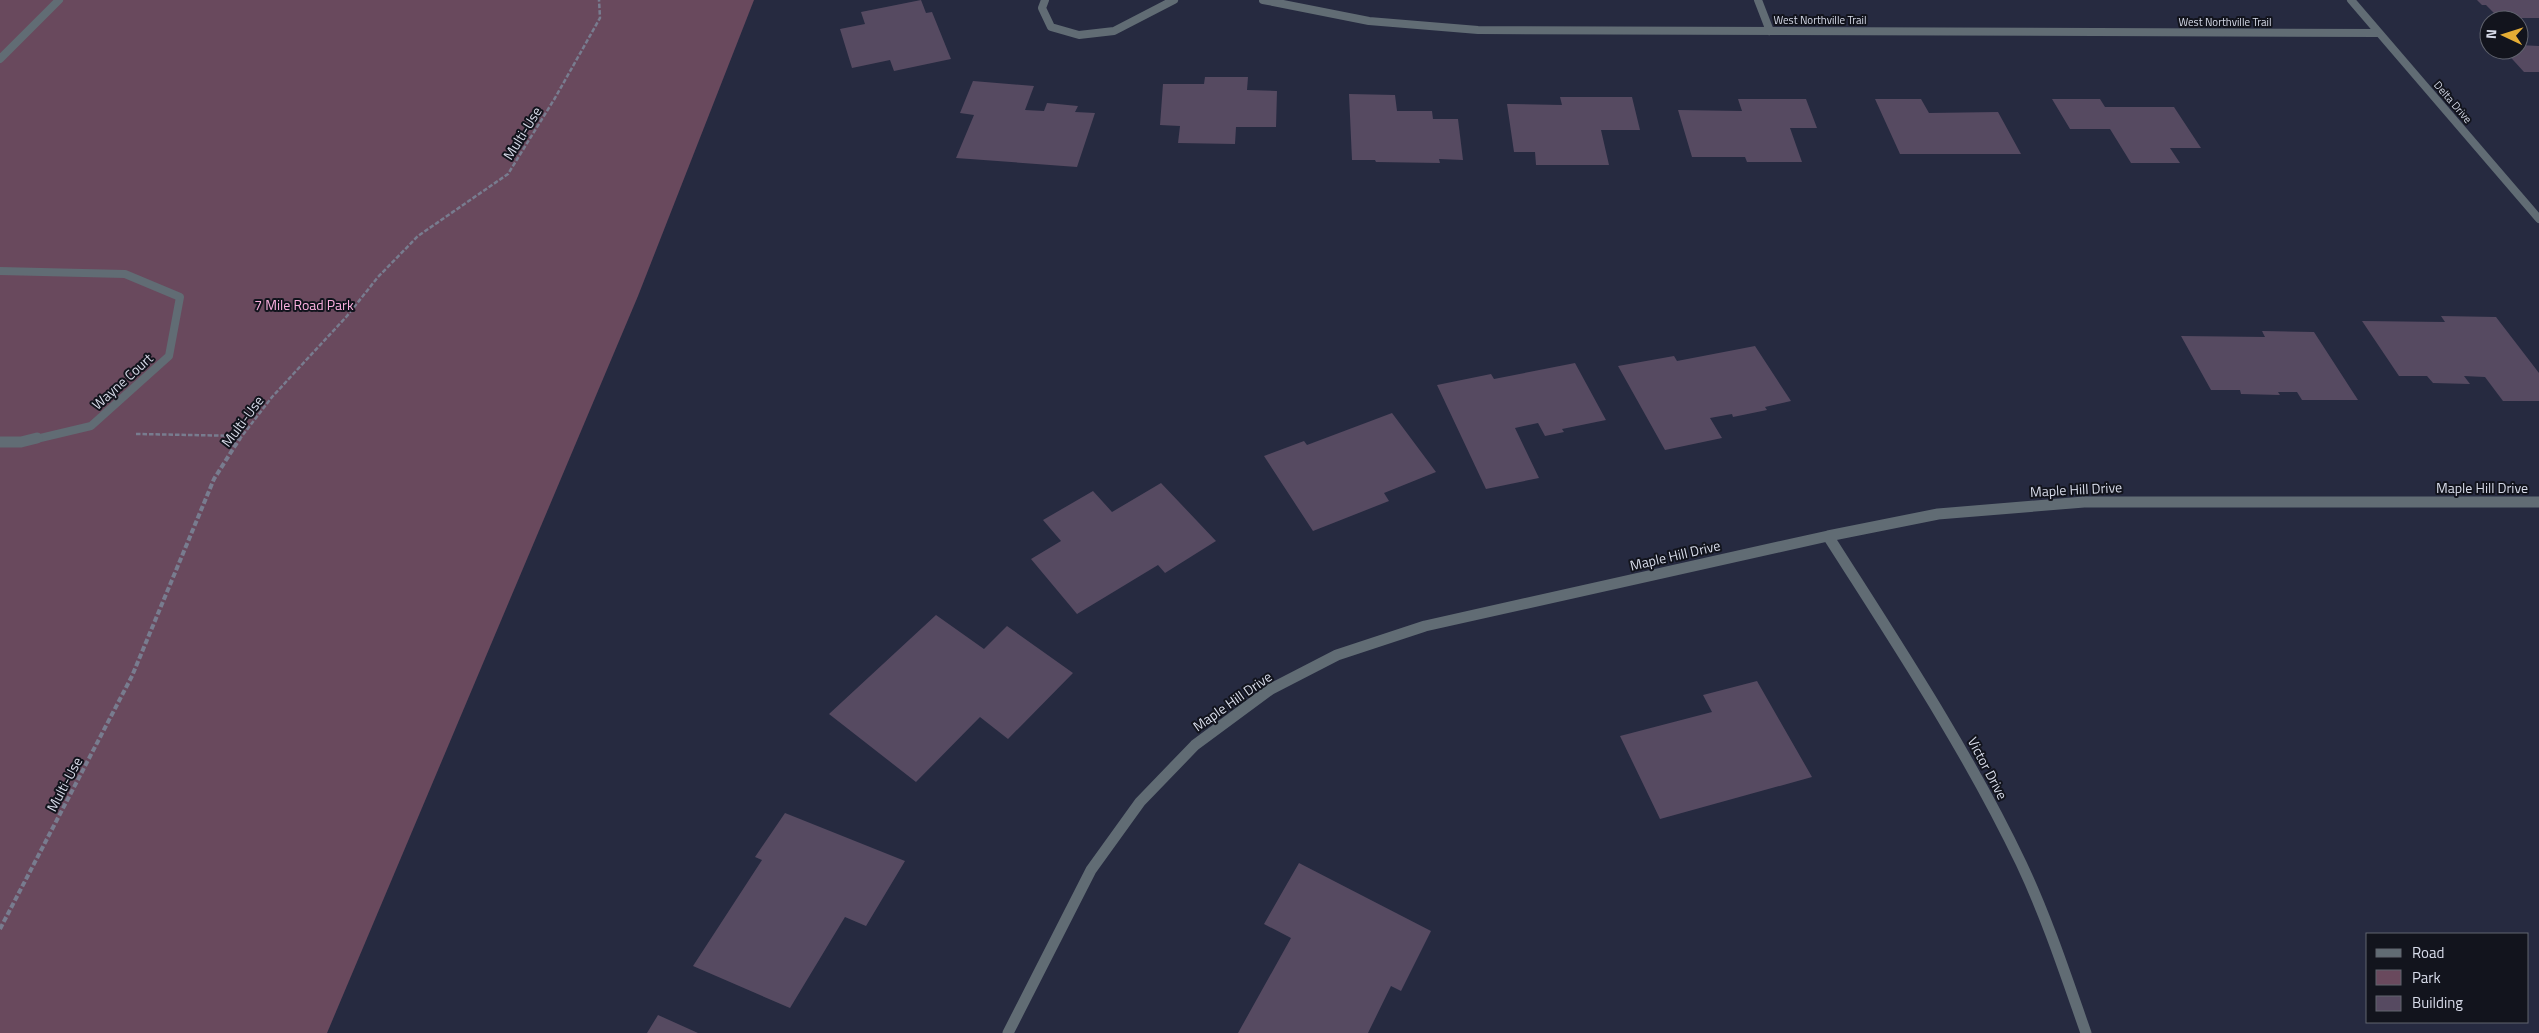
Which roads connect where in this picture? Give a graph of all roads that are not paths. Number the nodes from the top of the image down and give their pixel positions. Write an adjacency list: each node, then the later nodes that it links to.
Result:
1 (59, 0): 9 (street)
2 (1045, 0): 3 (street)
3 (1174, 0)
4 (1263, 0): 7 (street, West Northville Trail)
5 (1758, 0): 7 (street)
6 (2351, 0): 8 (street, Delta Drive)
7 (1770, 31): 8 (street, West Northville Trail)
8 (2379, 33): 10 (street, Delta Drive)
9 (0, 59)
10 (2539, 219)
11 (0, 271): 12 (street, Wayne Court)
12 (0, 442)
13 (2539, 502): 14 (street, Maple Hill Drive)
14 (1828, 536): 15 (street, Maple Hill Drive); 16 (street, Victor Drive)
15 (1008, 1033)
16 (2086, 1033)

